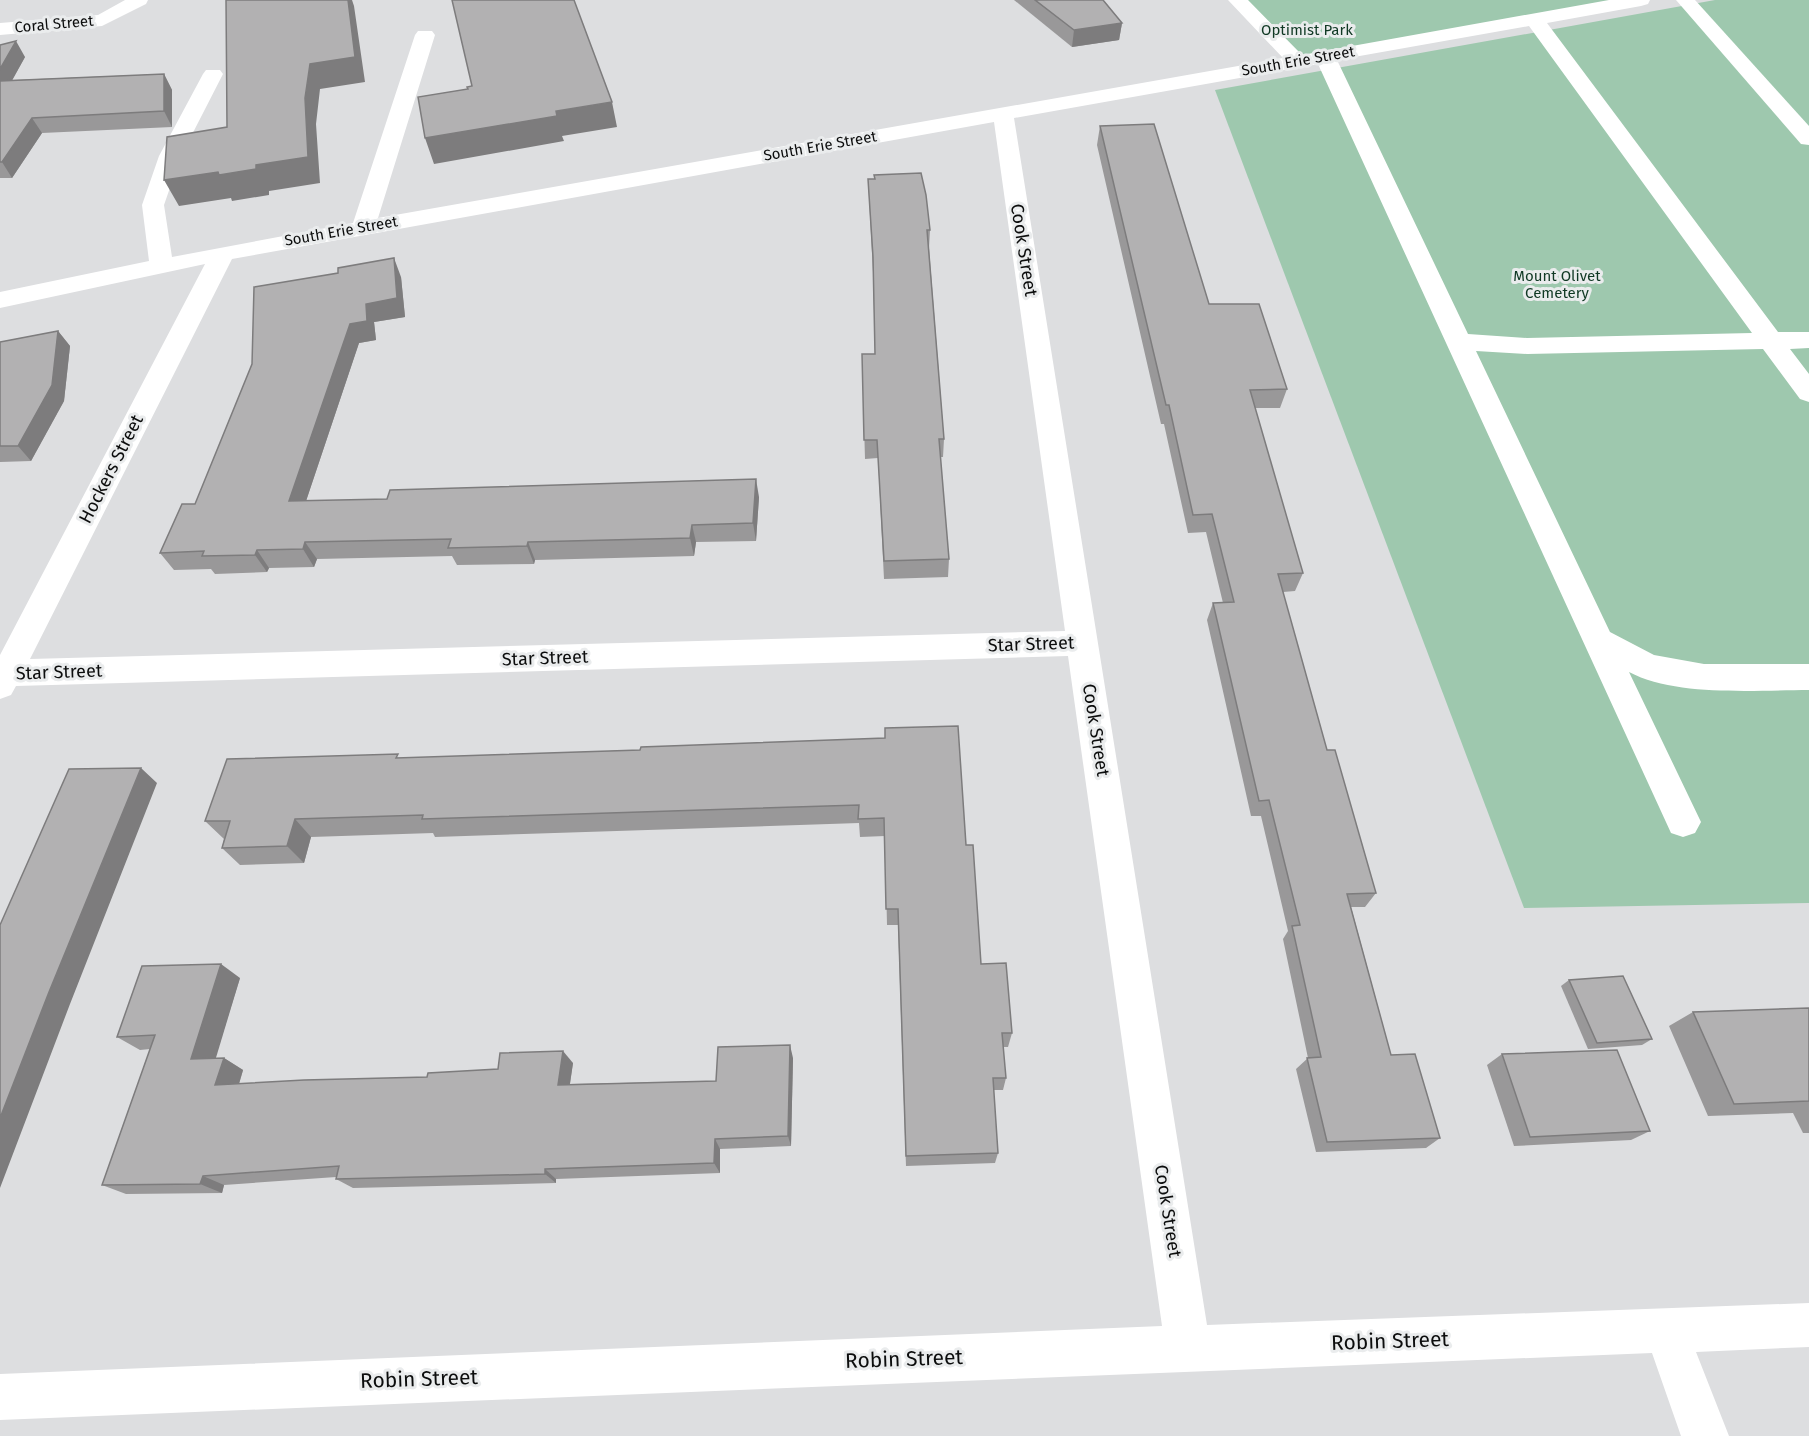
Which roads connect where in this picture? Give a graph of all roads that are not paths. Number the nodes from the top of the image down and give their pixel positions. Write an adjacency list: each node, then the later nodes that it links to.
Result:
1 (139, 0): 6 (street, Coral Street)
2 (1237, 0): 9 (street)
3 (1641, 0): 5 (street, South Erie Street)
4 (1685, 0): 12 (street)
5 (1534, 19): 8 (street, South Erie Street); 18 (street)
6 (0, 29)
7 (426, 35): 13 (street)
8 (1324, 56): 9 (street, South Erie Street); 19 (street)
9 (1297, 61): 11 (street, South Erie Street)
10 (213, 75): 15 (street)
11 (1003, 113): 13 (street, South Erie Street); 22 (street, Cook Street)
12 (1809, 138)
13 (363, 228): 14 (street, South Erie Street)
14 (223, 253): 15 (street, South Erie Street); 24 (street, Hockers Street)
15 (161, 265): 16 (street, South Erie Street)
16 (0, 300)
17 (1809, 340): 18 (street)
18 (1771, 341): 19 (street); 20 (street)
19 (1458, 342): 21 (street)
20 (1809, 393)
21 (1599, 641): 23 (street); 25 (street)
22 (1083, 642): 24 (street, Star Street); 28 (street, Cook Street)
23 (1809, 677)
24 (3, 680)
25 (1683, 822)
26 (1809, 1325): 27 (street, Robin Street)
27 (1666, 1331): 28 (street, Robin Street); 30 (street)
28 (1188, 1348): 29 (street, Robin Street)
29 (0, 1397)
30 (1705, 1436)

